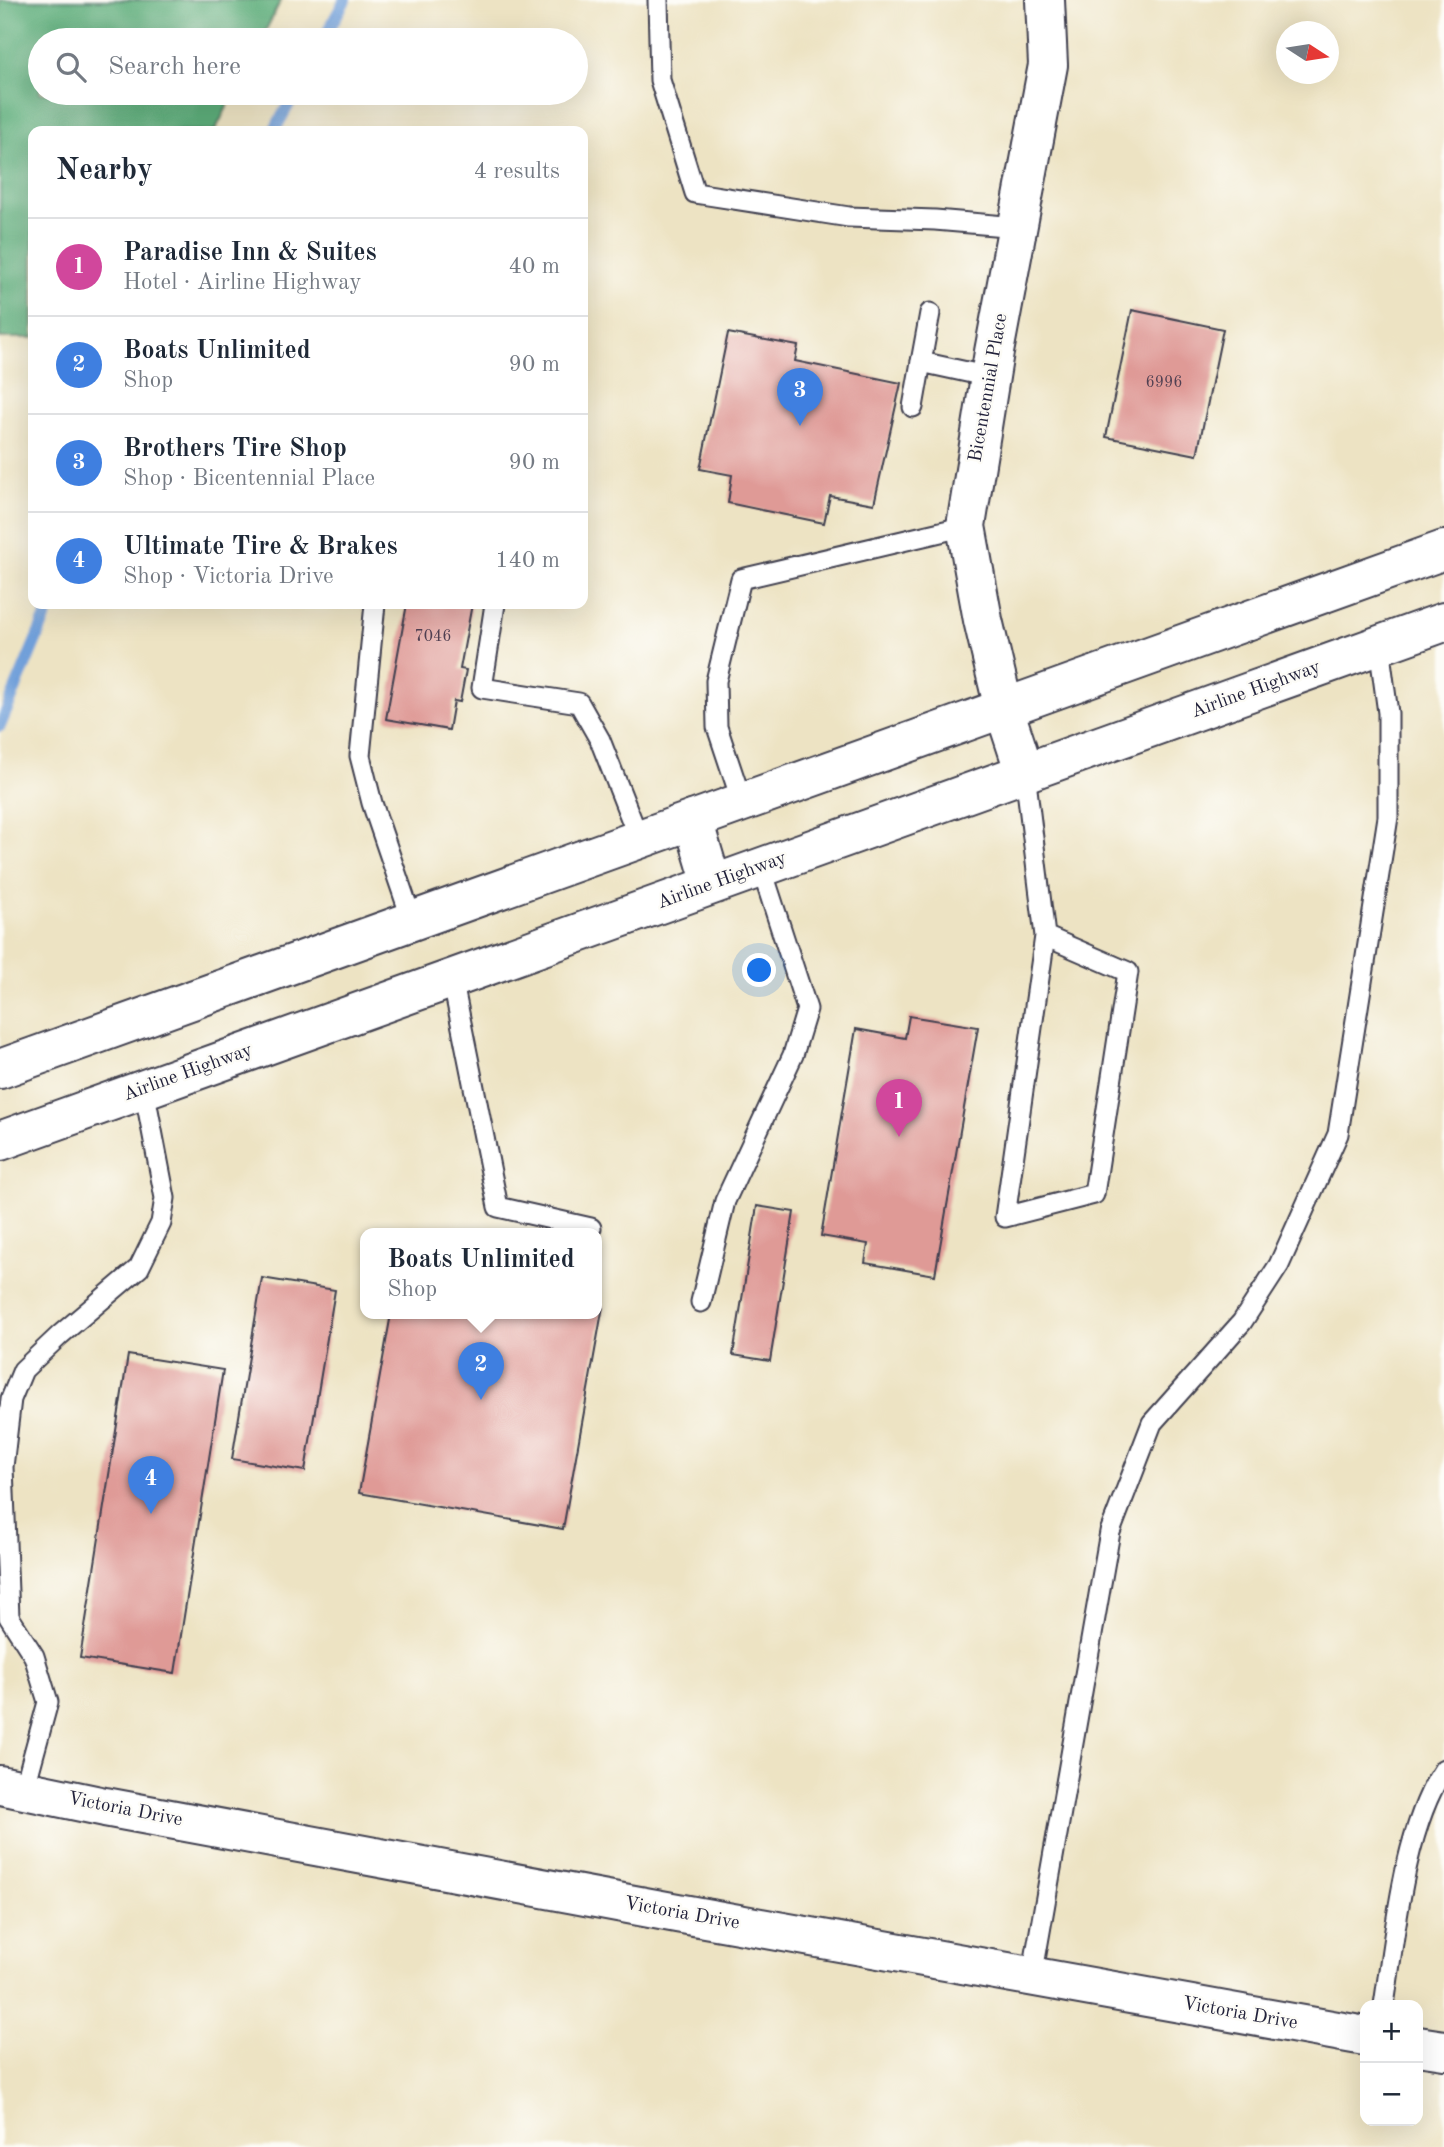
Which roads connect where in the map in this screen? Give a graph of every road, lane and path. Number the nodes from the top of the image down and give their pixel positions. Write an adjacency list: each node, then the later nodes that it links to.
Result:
1 (658, 0): 3 (lane)
2 (1045, 0): 3 (main road, Bicentennial Place)
3 (1017, 227): 6 (main road, Bicentennial Place)
4 (930, 313): 5 (lane)
5 (921, 362): 6 (lane); 7 (lane)
6 (990, 377): 8 (main road, Bicentennial Place)
7 (913, 407)
8 (966, 526): 14 (main road, Bicentennial Place); 16 (lane)
9 (1444, 550): 14 (main road)
10 (375, 609): 21 (lane)
11 (494, 609): 18 (lane)
12 (1444, 622): 13 (main road, Airline Highway)
13 (1379, 646): 15 (main road, Airline Highway); 31 (lane)
14 (1004, 709): 15 (main road, Bicentennial Place); 16 (main road)
15 (1025, 773): 19 (main road, Airline Highway); 22 (lane)
16 (742, 802): 17 (main road)
17 (693, 820): 18 (main road); 20 (main road)
18 (639, 839): 21 (main road)
19 (761, 867): 20 (main road, Airline Highway); 28 (lane)
20 (712, 884): 23 (main road, Airline Highway)
21 (412, 920): 24 (main road)
22 (1045, 936): 22 (lane)
23 (452, 978): 25 (main road, Airline Highway); 27 (lane)
24 (0, 1069)
25 (144, 1089): 26 (main road, Airline Highway); 30 (lane)
26 (0, 1141)
27 (591, 1228)
28 (701, 1302)
29 (1444, 1769): 32 (lane)
30 (12, 1787): 31 (main road, Victoria Drive)
31 (1032, 1977): 33 (main road, Victoria Drive)
32 (1385, 2000)
33 (1360, 2035)
34 (1423, 2047): 35 (main road)
35 (1444, 2050)

